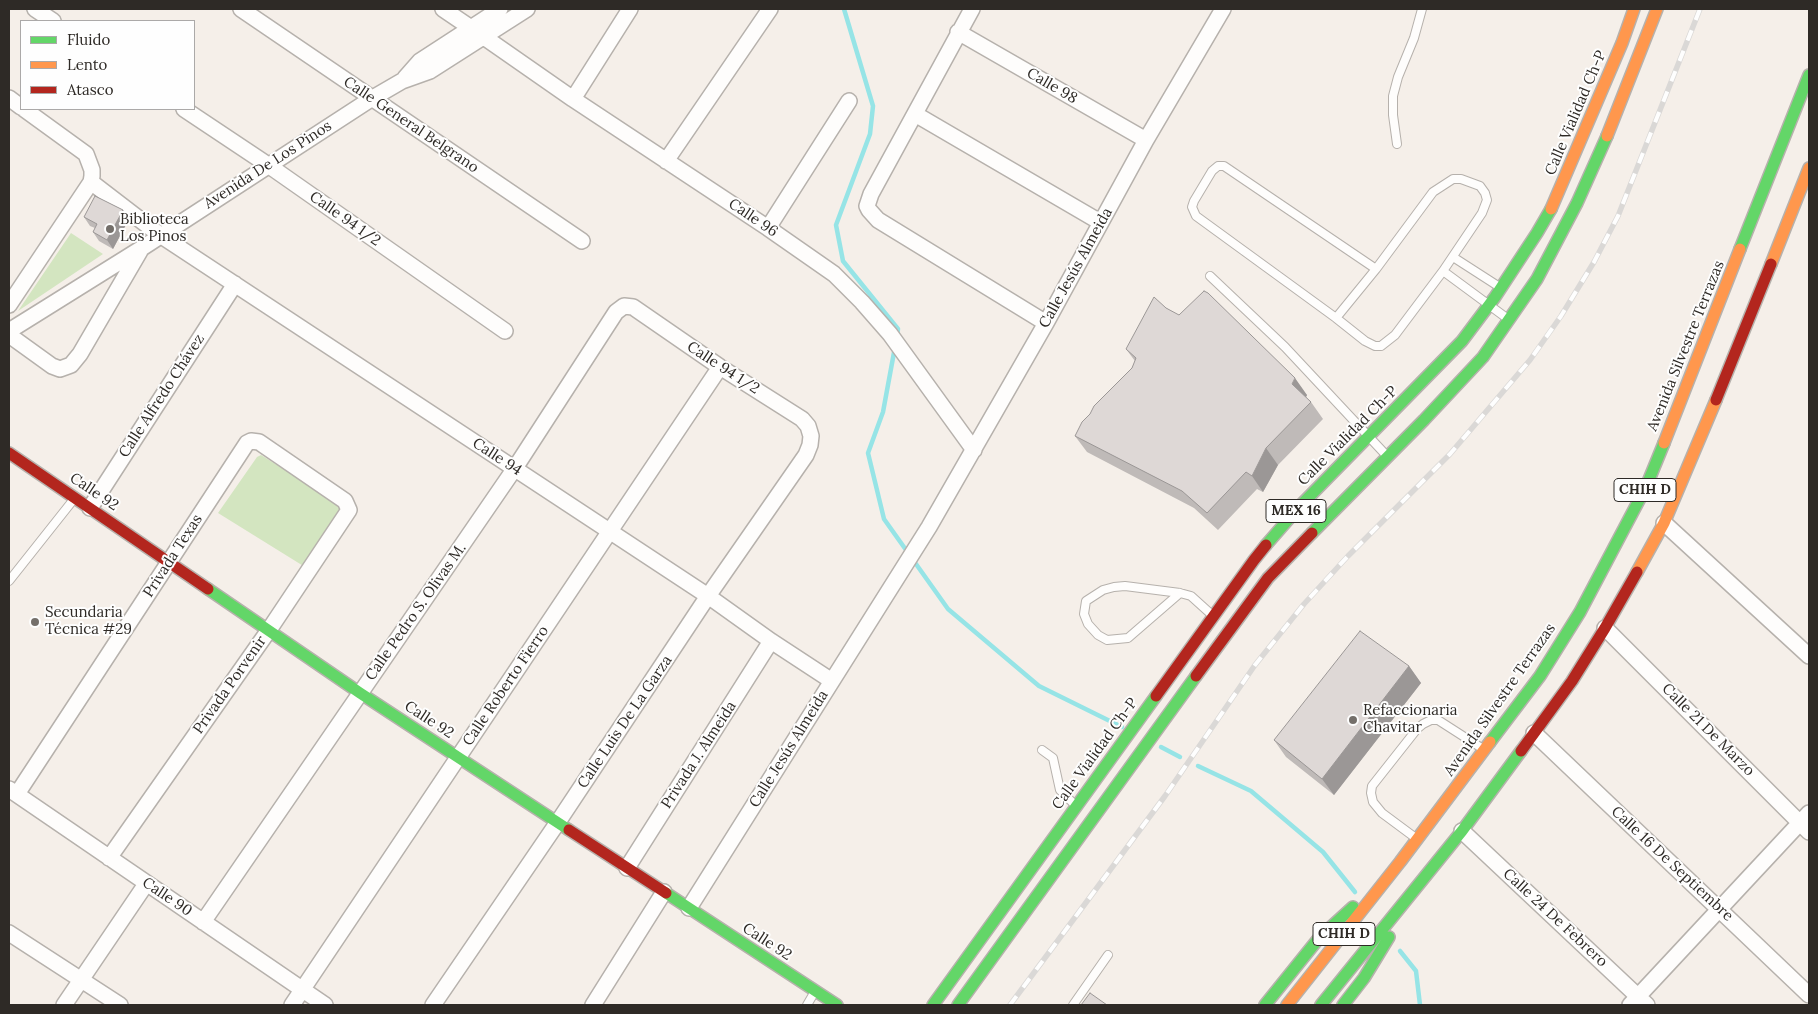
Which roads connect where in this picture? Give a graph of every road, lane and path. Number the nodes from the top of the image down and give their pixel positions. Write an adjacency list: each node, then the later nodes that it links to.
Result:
1 (35, 9): 13 (street)
2 (241, 9): 20 (street, Calle General Belgrano)
3 (443, 9): 14 (street)
4 (500, 9): 14 (street, Avenida De Los Pinos)
5 (527, 9): 16 (street, Avenida De Los Pinos)
6 (630, 9): 21 (street)
7 (770, 9): 29 (street)
8 (972, 9): 15 (street)
9 (1223, 9): 27 (street, Calle Jesús Almeida)
10 (1422, 9): 28 (lane)
11 (1634, 9): 43 (main road, Calle Vialidad Ch-P / MEX 16)
12 (1657, 9): 43 (main road, Calle Vialidad Ch-P / MEX 16)
13 (52, 20)
14 (471, 28): 18 (street, Avenida De Los Pinos)
15 (958, 32): 26 (street); 27 (street, Calle 98)
16 (484, 37): 18 (street, Avenida De Los Pinos); 21 (street, Calle 96)
17 (1809, 75): 77 (main road, Avenida Silvestre Terrazas / CHIH D)
18 (402, 81): 20 (street, Avenida De Los Pinos)
19 (9, 98): 23 (street)
20 (371, 99): 30 (street, Avenida De Los Pinos); 36 (street, Calle General Belgrano)
21 (572, 99): 29 (street, Calle 96)
22 (849, 101): 34 (street)
23 (20, 106)
24 (25, 110): 32 (street)
25 (186, 110): 30 (street, Calle 94 1/2)
26 (915, 114): 33 (street); 49 (street)
27 (1146, 140): 33 (street, Calle Jesús Almeida)
28 (1397, 144)
29 (666, 161): 34 (street, Calle 96)
30 (268, 165): 35 (street, Avenida De Los Pinos); 50 (street, Calle 94 1/2)
31 (1809, 171): 62 (main road, CHIH D)
32 (92, 176): 35 (street, Calle 94); 44 (street)
33 (1100, 222): 49 (street, Calle Jesús Almeida)
34 (768, 228): 56 (street, Calle 96)
35 (160, 235): 37 (street, Avenida De Los Pinos); 42 (street, Calle 94)
36 (582, 241)
37 (142, 248): 51 (street, Avenida De Los Pinos); 51 (street)
38 (1452, 257): 39 (lane); 40 (lane); 43 (lane)
39 (1376, 269): 47 (lane); 47 (lane)
40 (1443, 271): 46 (lane); 47 (lane)
41 (1210, 276): 54 (lane)
42 (235, 284): 59 (street, Calle 94); 61 (street, Calle Alfredo Chávez)
43 (1511, 294): 46 (main road, Calle Vialidad Ch-P / MEX 16); 48 (main road, Calle Vialidad Ch-P / MEX 16)
44 (9, 305)
45 (629, 306): 52 (street, Calle 94 1/2); 59 (street, Calle Pedro S. Olivas M.)
46 (1489, 306): 48 (lane); 54 (main road, Calle Vialidad Ch-P / MEX 16)
47 (1336, 318)
48 (1508, 319): 58 (main road, Calle Vialidad Ch-P / MEX 16)
49 (1046, 322): 56 (street, Calle Jesús Almeida)
50 (505, 331)
51 (9, 333)
52 (720, 367): 53 (street, Calle 94 1/2); 63 (street, Calle Roberto Fierro)
53 (811, 436): 67 (street, Calle Luis De La Garza)
54 (1369, 437): 58 (lane); 68 (main road, Calle Vialidad Ch-P / MEX 16)
55 (247, 443): 64 (street, Privada Texas); 70 (street, Privada Porvenir)
56 (974, 450): 73 (street, Calle Jesús Almeida)
57 (9, 453): 60 (main road, Calle 92)
58 (1388, 456): 68 (main road, Calle Vialidad Ch-P / MEX 16)
59 (515, 468): 63 (street, Calle 94); 74 (street, Calle Pedro S. Olivas M.)
60 (75, 498): 61 (main road, Calle 92); 65 (lane)
61 (90, 508): 64 (main road, Calle 92)
62 (1664, 523): 69 (main road, CHIH D); 72 (street)
63 (610, 531): 67 (street, Calle 94); 78 (street, Calle Roberto Fierro)
64 (170, 562): 70 (main road, Calle 92); 79 (street, Privada Texas)
65 (9, 581)
66 (1180, 593): 66 (lane); 68 (lane)
67 (708, 596): 71 (street, Calle 94); 81 (street, Calle Luis De La Garza)
68 (1220, 625): 80 (main road, Calle Vialidad Ch-P / MEX 16); 80 (main road, Calle Vialidad Ch-P / MEX 16)
69 (1606, 628): 75 (main road, CHIH D); 82 (street, Calle 21 De Marzo)
70 (269, 630): 74 (main road, Calle 92); 85 (street, Privada Porvenir)
71 (771, 642): 73 (street, Calle 94); 87 (street, Privada J. Almeida)
72 (1809, 656)
73 (832, 681): 91 (street, Calle Jesús Almeida)
74 (360, 693): 78 (main road, Calle 92); 93 (street, Calle Pedro S. Olivas M.)
75 (1534, 733): 83 (main road, CHIH D); 92 (street, Calle 16 De Septiembre)
76 (1042, 750): 80 (lane)
77 (1484, 750): 84 (main road, Avenida Silvestre Terrazas / CHIH D); 84 (lane)
78 (459, 757): 81 (main road, Calle 92); 97 (street, Calle Roberto Fierro)
79 (13, 792): 85 (street, Calle 90)
80 (1086, 812): 110 (main road, Calle Vialidad Ch-P / MEX 16); 111 (main road, Calle Vialidad Ch-P / MEX 16)
81 (558, 822): 87 (main road, Calle 92); 106 (street, Calle Luis De La Garza)
82 (1806, 822): 92 (street)
83 (1462, 831): 88 (main road, CHIH D); 100 (street, Calle 24 De Febrero)
84 (1417, 839): 86 (main road, Avenida Silvestre Terrazas / CHIH D)
85 (109, 858): 89 (street, Calle 90)
86 (1400, 862): 112 (main road, CHIH D); 113 (main road, Avenida Silvestre Terrazas / CHIH D)
87 (627, 868): 90 (main road, Calle 92)
88 (1422, 882): 114 (main road); 115 (main road, CHIH D)
89 (146, 884): 93 (street, Calle 90); 96 (street)
90 (664, 892): 91 (main road, Calle 92); 107 (street)
91 (689, 908): 98 (main road, Calle 92)
92 (1719, 908): 99 (street, Calle 16 De Septiembre); 100 (street)
93 (202, 922): 97 (street, Calle 90)
94 (9, 933): 96 (street)
95 (1108, 956): 101 (lane)
96 (81, 980): 102 (street); 103 (street)
97 (302, 990): 104 (street, Calle Roberto Fierro); 105 (street, Calle 90)
98 (814, 991): 108 (lane); 109 (main road, Calle 92)
99 (1809, 995)
100 (1639, 1002)
101 (1076, 1004)
102 (64, 1005)
103 (120, 1005)
104 (292, 1005)
105 (325, 1005)
106 (433, 1005)
107 (593, 1005)
108 (808, 1005)
109 (836, 1005)
110 (933, 1005)
111 (958, 1005)
112 (1265, 1005)
113 (1287, 1005)
114 (1321, 1005)
115 (1343, 1005)

